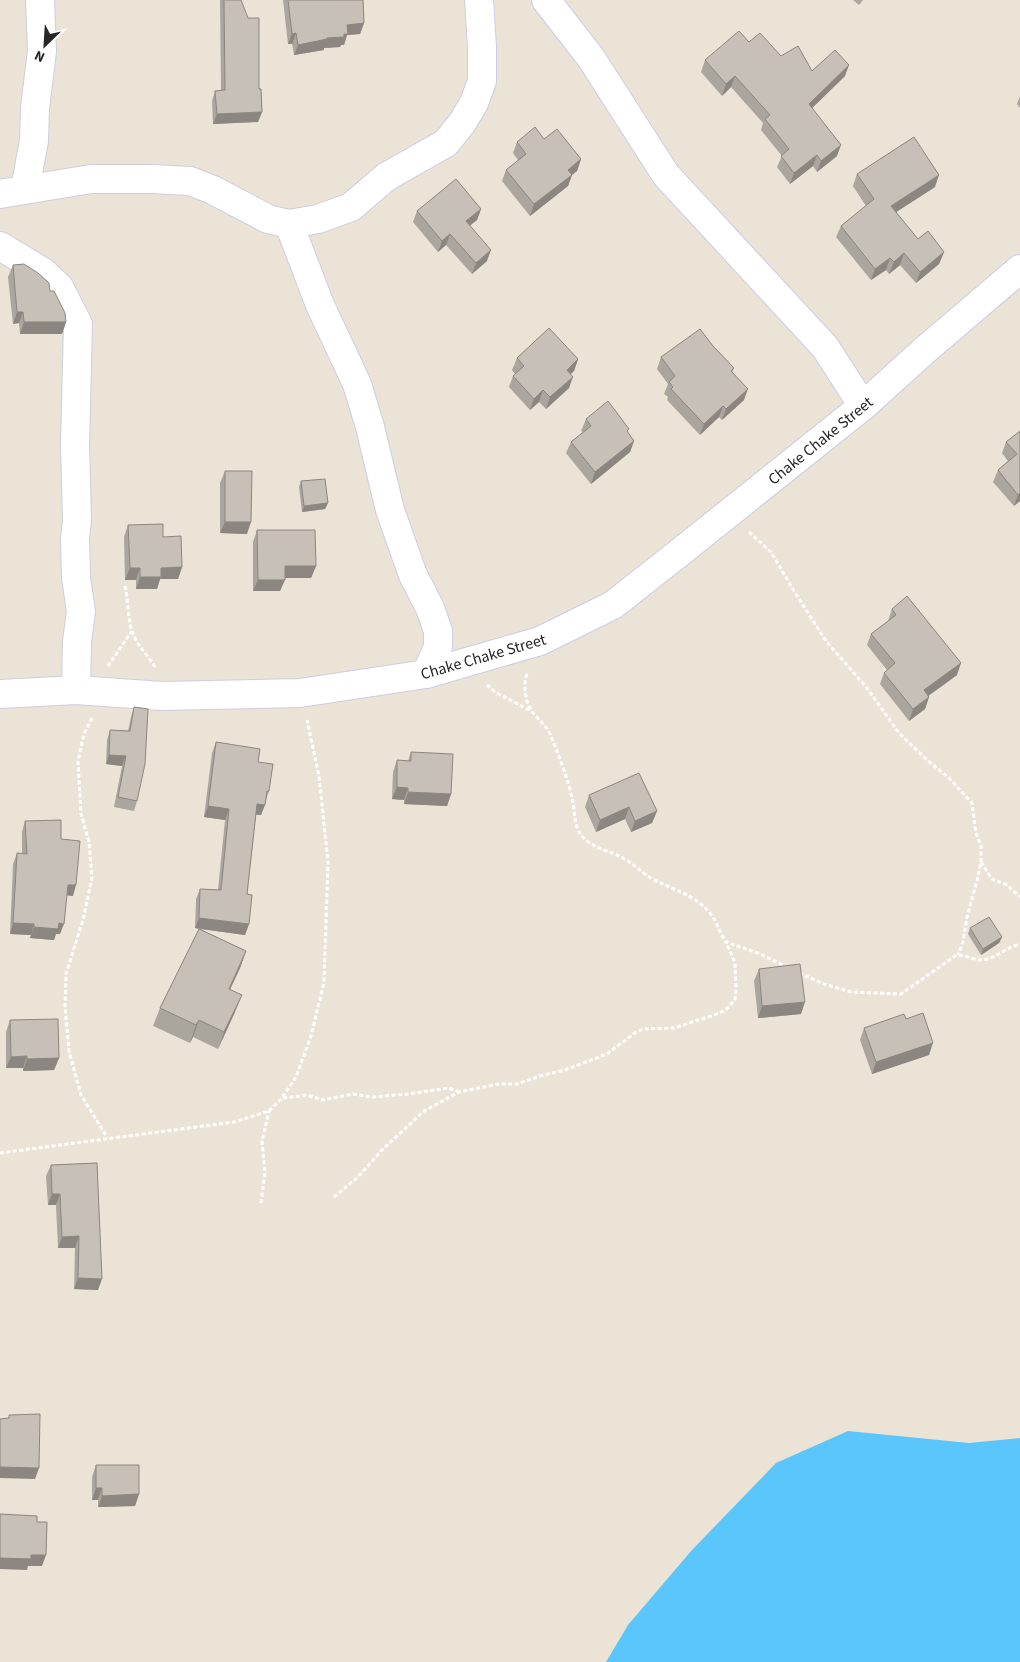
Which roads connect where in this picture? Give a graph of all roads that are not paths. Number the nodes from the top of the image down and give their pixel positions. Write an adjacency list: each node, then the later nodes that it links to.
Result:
1 (40, 0): 4 (street)
2 (479, 0): 5 (street)
3 (546, 0): 8 (street)
4 (12, 192): 5 (street)
5 (289, 224): 9 (street)
6 (0, 246): 10 (street)
7 (1020, 269): 8 (street, Chake Chake Street)
8 (863, 406): 9 (street, Chake Chake Street)
9 (426, 674): 10 (street, Chake Chake Street)
10 (91, 691): 11 (street, Chake Chake Street)
11 (0, 694)

